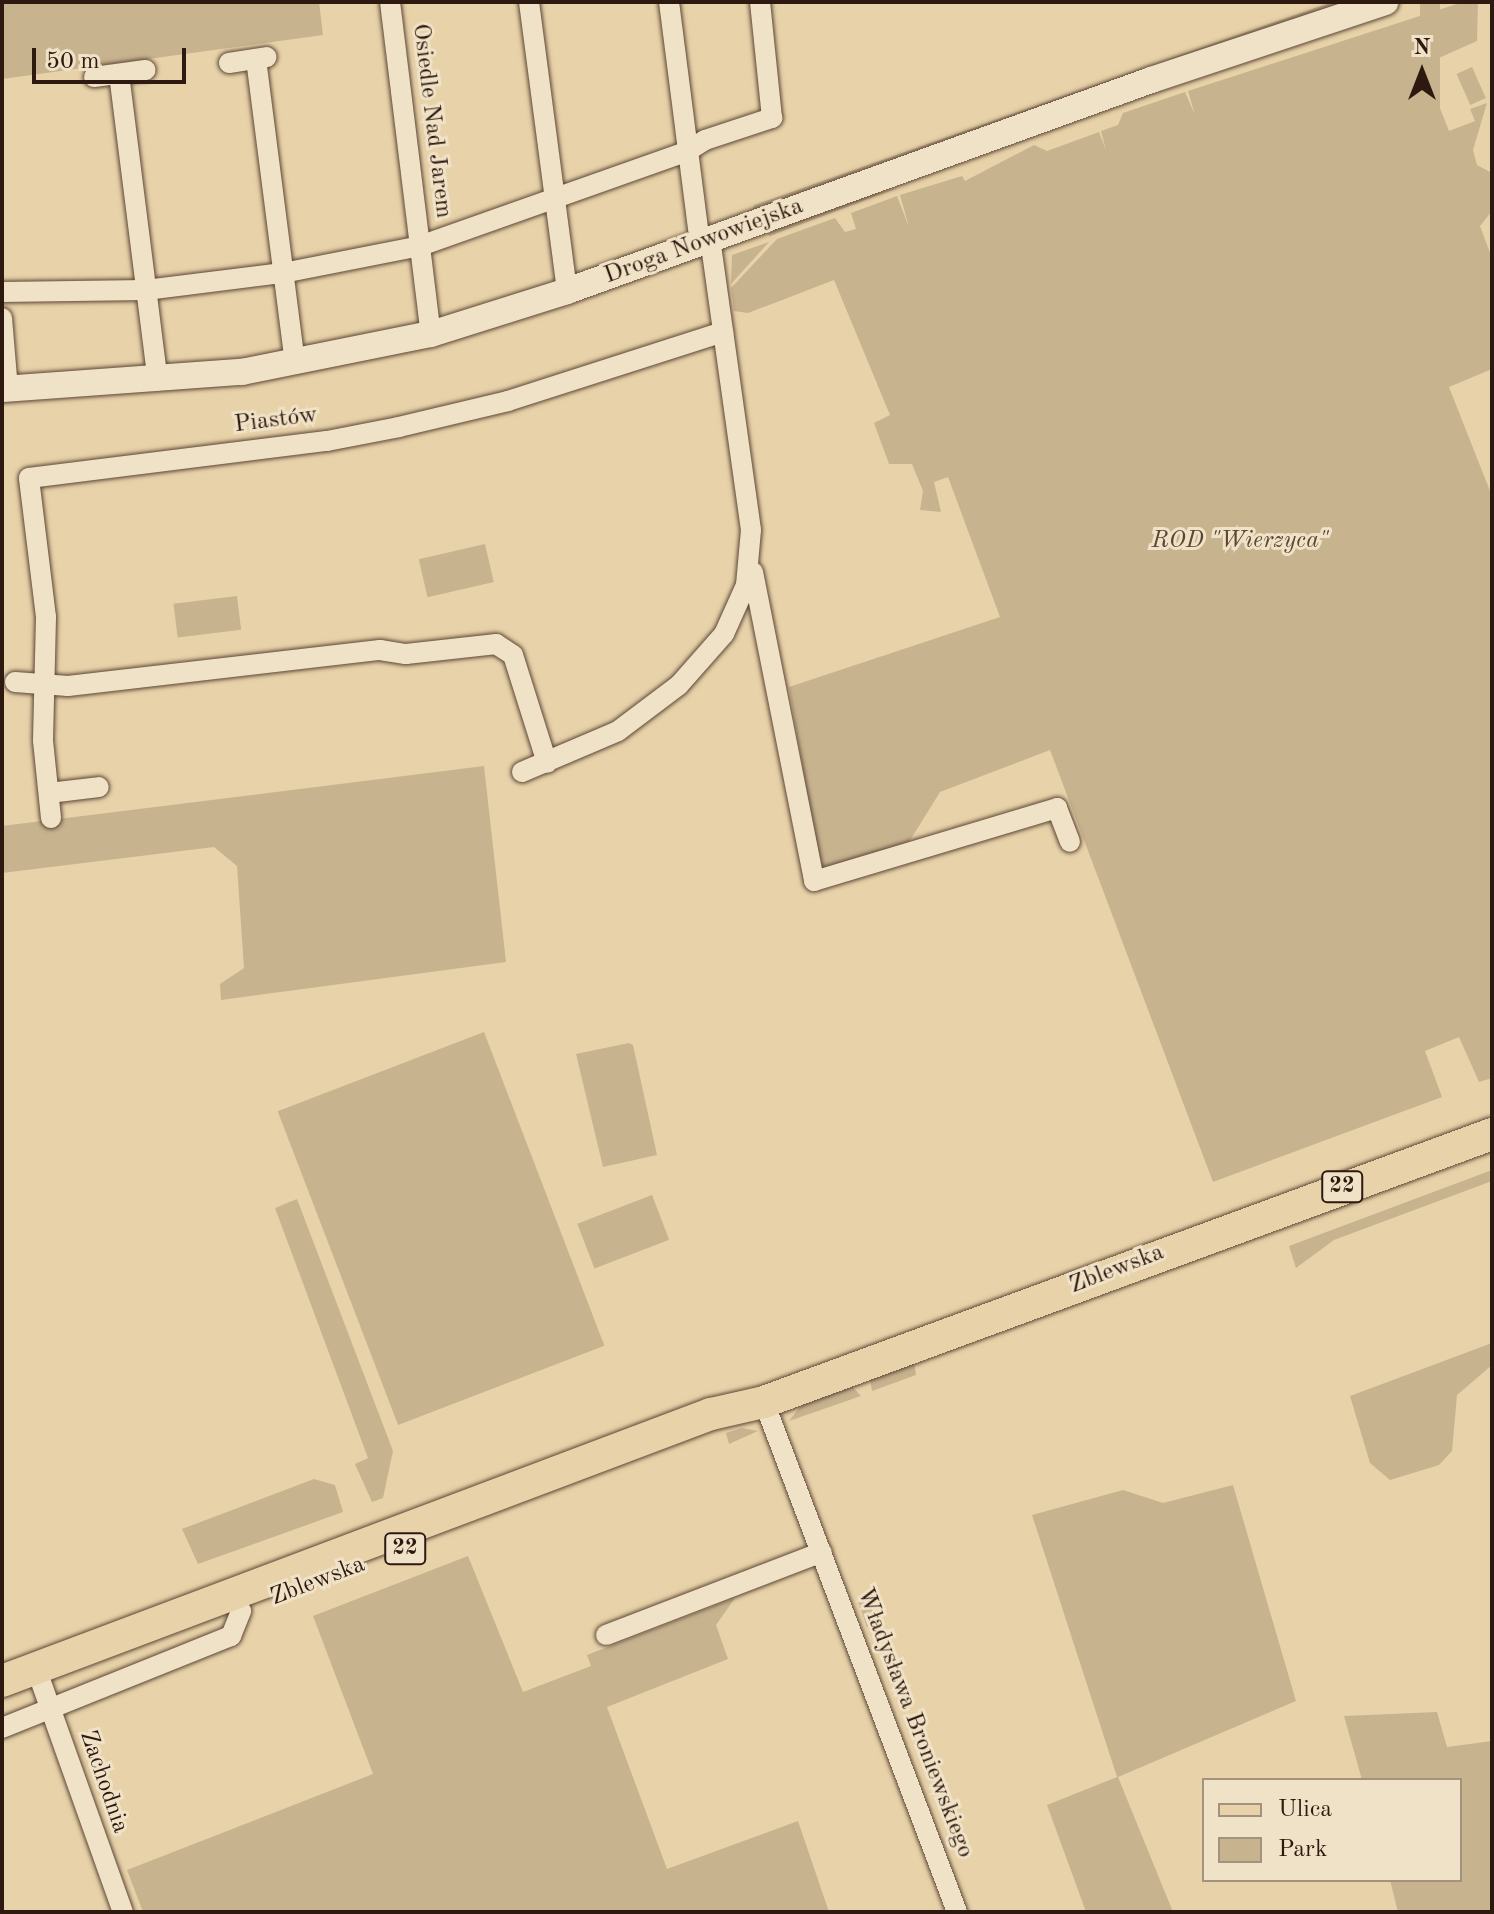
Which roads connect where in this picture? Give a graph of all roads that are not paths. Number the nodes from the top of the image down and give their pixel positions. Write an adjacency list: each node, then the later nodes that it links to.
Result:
1 (390, 2): 13 (street, Osiedle Nad Jarem)
2 (529, 2): 11 (street)
3 (669, 2): 10 (street)
4 (760, 2): 10 (street, Osiedle Nad Jarem)
5 (1385, 2): 12 (street, Droga Nowowiejska)
6 (229, 63): 14 (street)
7 (146, 70): 8 (street)
8 (119, 74): 9 (street); 15 (street)
9 (94, 77)
10 (686, 152): 11 (street, Osiedle Nad Jarem); 12 (street)
11 (554, 200): 13 (street, Osiedle Nad Jarem); 16 (street)
12 (705, 241): 16 (street, Droga Nowowiejska); 19 (street)
13 (420, 246): 14 (street, Osiedle Nad Jarem); 20 (street, Osiedle Nad Jarem)
14 (283, 273): 15 (street, Osiedle Nad Jarem); 21 (street)
15 (146, 290): 17 (street, Osiedle Nad Jarem); 22 (street)
16 (567, 291): 20 (street, Droga Nowowiejska)
17 (2, 292)
18 (2, 318): 23 (street)
19 (723, 332): 24 (street); 26 (street, Piastów)
20 (431, 334): 21 (street, Droga Nowowiejska)
21 (295, 363): 22 (street, Droga Nowowiejska)
22 (158, 381): 23 (street, Droga Nowowiejska)
23 (5, 389)
24 (751, 564): 27 (street); 32 (street)
25 (15, 682): 26 (street)
26 (45, 684): 27 (street); 30 (street, Piastów)
27 (547, 763): 28 (street)
28 (522, 772)
29 (99, 787): 30 (street)
30 (49, 793): 31 (street, Piastów)
31 (51, 818)
32 (1070, 842)
33 (1485, 1134): 34 (main road, Zblewska / 22)
34 (764, 1402): 35 (street, Władysława Broniewskiego); 38 (main road, Zblewska / 22); 38 (main road, Zblewska / 22)
35 (822, 1552): 36 (street); 42 (street, Władysława Broniewskiego)
36 (606, 1635)
37 (2, 1681): 38 (main road, Zblewska / 22)
38 (43, 1689): 39 (main road, Zblewska / 22); 40 (street); 41 (street, Zachodnia)
39 (2, 1702)
40 (2, 1728)
41 (123, 1912)
42 (957, 1912)

